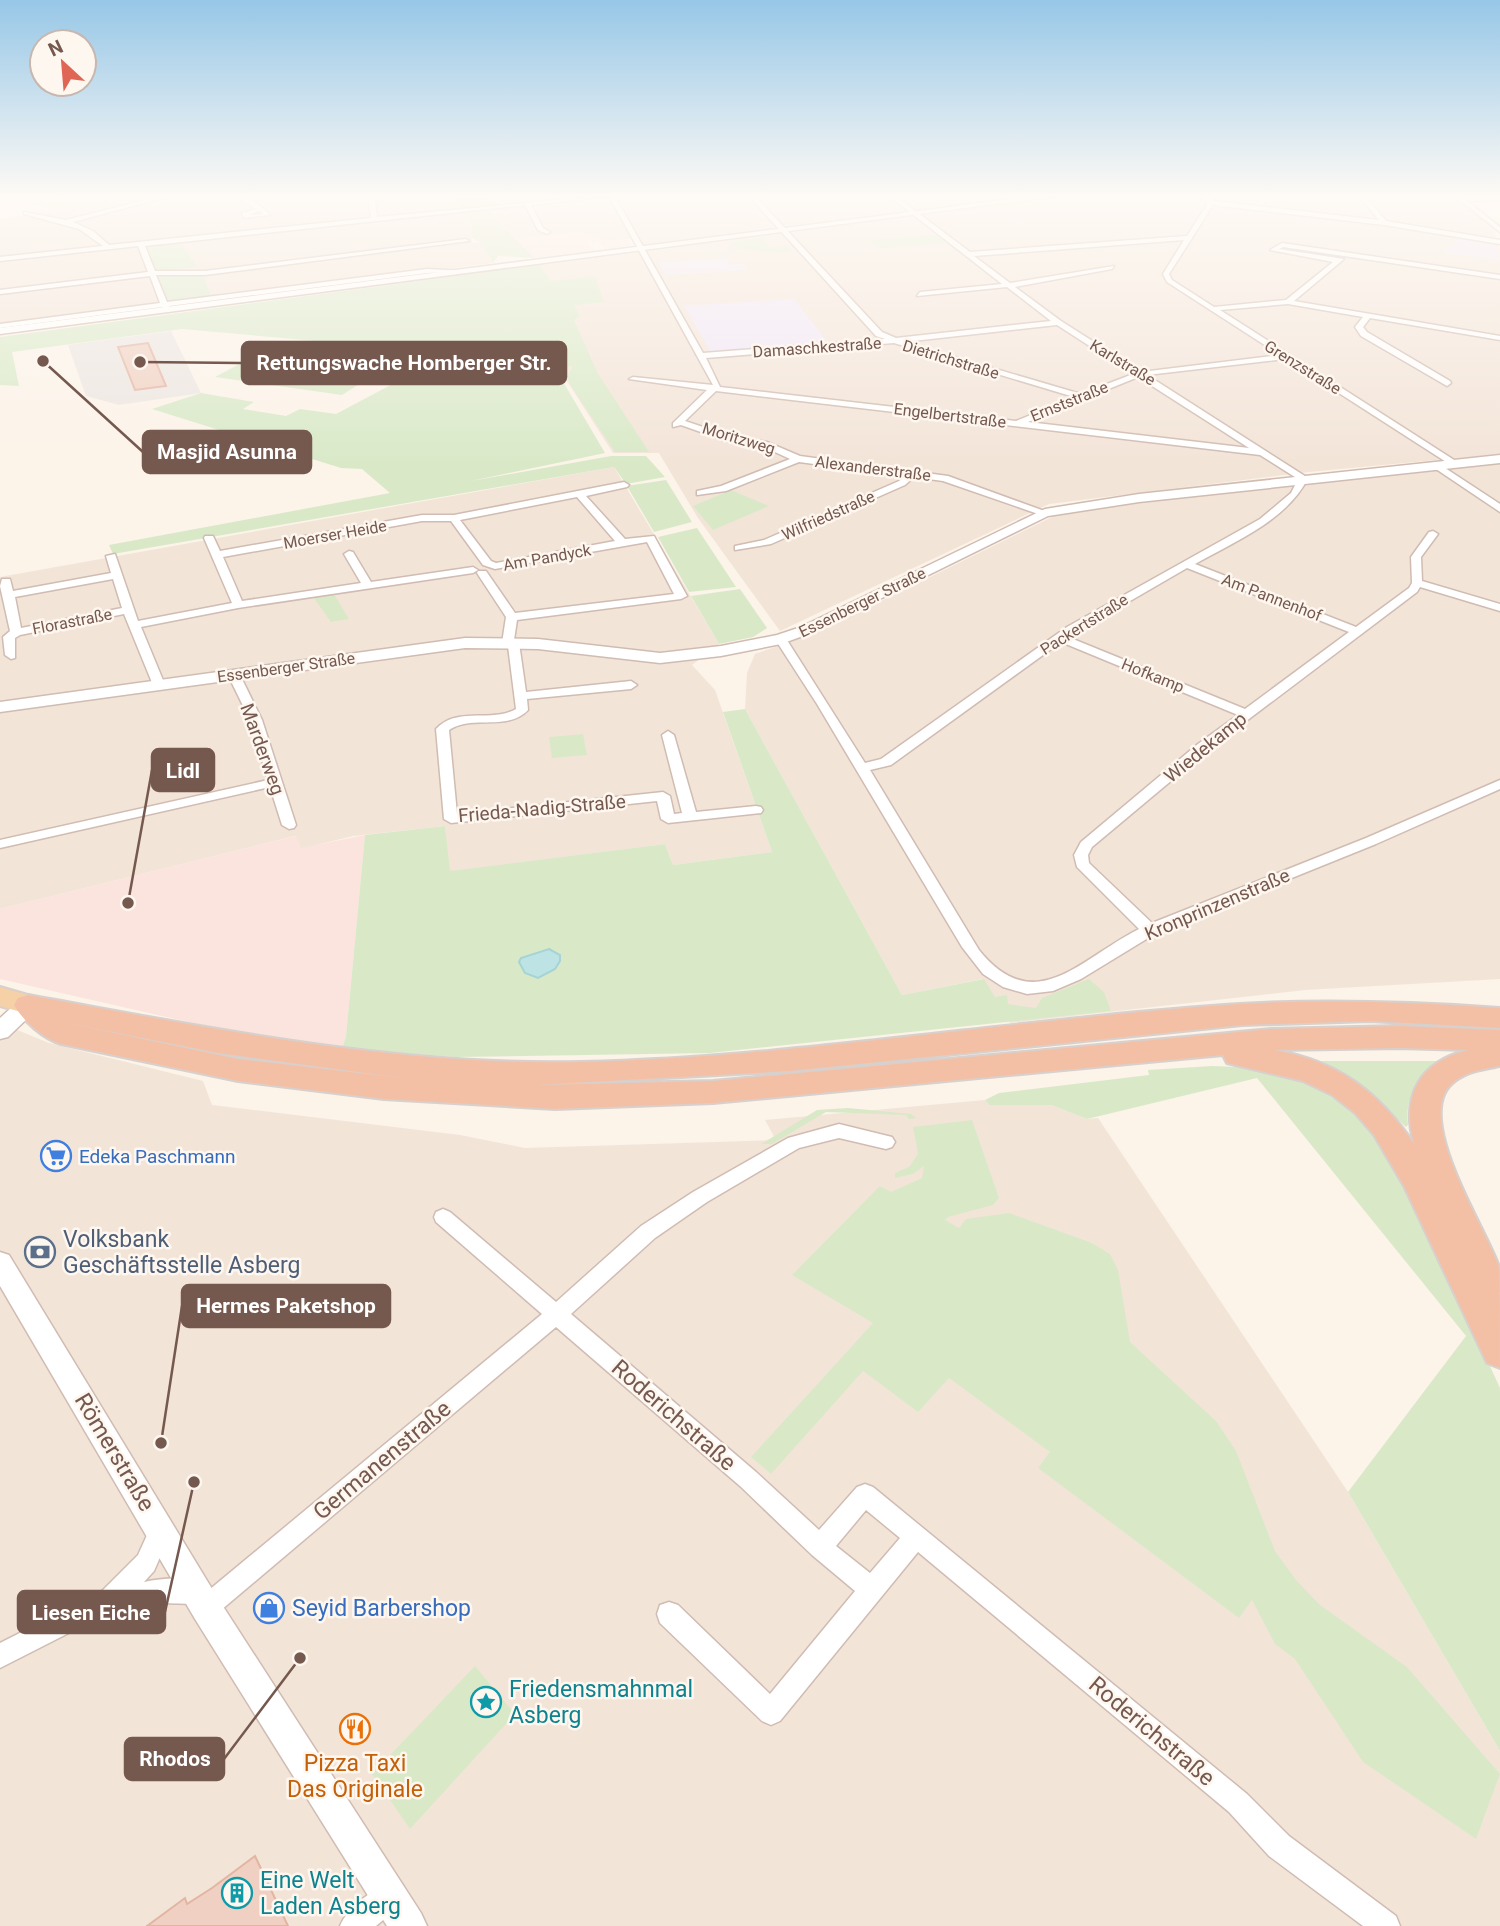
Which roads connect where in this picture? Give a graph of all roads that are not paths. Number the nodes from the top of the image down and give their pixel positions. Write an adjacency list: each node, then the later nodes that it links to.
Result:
1 (86, 285): 9 (street)
2 (156, 285): 12 (street)
3 (349, 285): 12 (main road)
4 (661, 285): 19 (street)
5 (832, 285): 18 (street, Dietrichstraße)
6 (1009, 285): 10 (street); 15 (street, Karlstraße)
7 (1174, 285): 13 (street, Grenzstraße)
8 (1309, 285): 11 (street)
9 (0, 292)
10 (920, 294)
11 (1288, 302): 13 (street); 14 (street)
12 (165, 307): 16 (main road)
13 (1212, 309): 20 (street, Grenzstraße)
14 (1367, 317): 17 (street); 23 (street)
15 (1058, 323): 18 (street, Damaschkestraße); 21 (street, Karlstraße)
16 (0, 328)
17 (1500, 338)
18 (893, 341): 19 (street, Damaschkestraße); 25 (street, Dietrichstraße)
19 (702, 356): 24 (street)
20 (1287, 357): 21 (street, Ernststraße); 30 (street, Grenzstraße)
21 (1143, 374): 25 (street, Ernststraße); 27 (street, Karlstraße)
22 (633, 379): 24 (street, Engelbertstraße)
23 (1447, 383)
24 (714, 388): 26 (street, Engelbertstraße); 28 (street, Moritzweg)
25 (1080, 396): 26 (street, Ernststraße)
26 (1018, 423): 27 (street, Engelbertstraße)
27 (1267, 453): 33 (street, Karlstraße)
28 (798, 459): 32 (street, Alexanderstraße); 35 (street, Alexanderstraße)
29 (1500, 459): 30 (street, Essenberger Straße)
30 (1460, 464): 31 (street, Essenberger Straße)
31 (1438, 467): 33 (street, Essenberger Straße); 37 (street)
32 (913, 473): 38 (street, Alexanderstraße); 43 (street, Wilfriedstraße)
33 (1303, 478): 38 (street, Essenberger Straße); 47 (street, Packertstraße)
34 (624, 485): 36 (street)
35 (700, 492)
36 (579, 494): 39 (street); 42 (street, Am Pandyck)
37 (1500, 509)
38 (1045, 513): 62 (street, Essenberger Straße)
39 (454, 518): 45 (street, Moerser Heide); 48 (street, Am Pandyck)
40 (1433, 534): 51 (street)
41 (209, 538): 45 (street)
42 (622, 542): 48 (street, Am Pandyck); 57 (street, Am Pandyck)
43 (739, 548)
44 (349, 554): 52 (street, Moerser Heide)
45 (217, 555): 54 (street)
46 (111, 556): 49 (street, Florastraße)
47 (1186, 564): 59 (street, Am Pannenhof); 61 (street, Packertstraße)
48 (484, 568): 52 (street); 57 (street)
49 (117, 575): 53 (street, Florastraße); 56 (street, Florastraße)
50 (0, 583): 53 (street, Florastraße)
51 (1418, 583): 55 (street); 59 (street, Wiedekamp)
52 (368, 586): 54 (street)
53 (9, 595): 60 (street, Florastraße)
54 (238, 605): 58 (street)
55 (1500, 608)
56 (128, 610): 58 (street, Florastraße); 60 (street, Florastraße)
57 (512, 617): 63 (street)
58 (134, 625): 66 (street, Florastraße)
59 (1357, 631): 70 (street, Wiedekamp)
60 (16, 632): 64 (street, Florastraße)
61 (1059, 637): 70 (street, Hofkamp); 72 (street, Packertstraße)
62 (780, 639): 63 (street, Essenberger Straße); 72 (street, Kronprinzenstraße)
63 (510, 643): 65 (street, Essenberger Straße); 68 (street)
64 (10, 655)
65 (234, 675): 66 (street, Essenberger Straße); 73 (street, Marderweg)
66 (159, 685): 69 (street, Essenberger Straße)
67 (631, 685): 68 (street)
68 (520, 696): 76 (street, Frieda-Nadig-Straße)
69 (0, 707)
70 (1246, 714): 81 (street, Wiedekamp)
71 (668, 734): 75 (street)
72 (862, 768): 81 (street, Kronprinzenstraße)
73 (276, 782): 79 (street, Marderweg); 80 (street)
74 (1500, 784): 81 (street, Kronprinzenstraße)
75 (684, 794): 76 (street, Frieda-Nadig-Straße); 78 (street)
76 (663, 796): 78 (street)
77 (756, 810): 78 (street)
78 (690, 817)
79 (289, 825)
80 (0, 844)
81 (1150, 930)
82 (14, 1000): 84 (highway); 86 (street); 88 (highway)
83 (1500, 1006): 84 (highway)
84 (1412, 1013): 85 (highway)
85 (1500, 1018)
86 (0, 1031)
87 (1500, 1041): 88 (highway)
88 (1155, 1049): 95 (highway)
89 (1500, 1055): 93 (highway)
90 (886, 1142): 94 (street, Germanenstraße)
91 (443, 1217): 94 (street)
92 (0, 1263): 96 (street, Römerstraße)
93 (1500, 1307)
94 (558, 1313): 98 (street, Roderichstraße); 101 (street, Germanenstraße)
95 (1500, 1352)
96 (162, 1529): 100 (street); 101 (street, Römerstraße)
97 (916, 1536): 98 (street, Roderichstraße); 99 (street); 106 (street, Roderichstraße)
98 (820, 1547): 99 (street, Roderichstraße)
99 (872, 1590): 102 (street)
100 (109, 1600): 101 (street); 103 (street)
101 (202, 1600): 104 (street, Römerstraße)
102 (668, 1614)
103 (0, 1656)
104 (399, 1911): 105 (street)
105 (355, 1926)
106 (1386, 1926)

